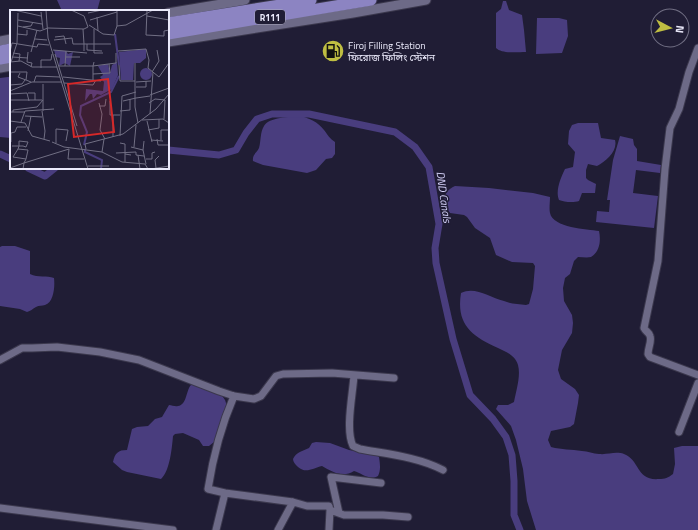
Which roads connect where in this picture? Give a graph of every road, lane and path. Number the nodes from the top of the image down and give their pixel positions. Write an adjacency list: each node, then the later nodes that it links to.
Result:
1 (245, 0): 6 (street)
2 (310, 0): 5 (main road, R111)
3 (371, 0): 7 (main road, R111)
4 (426, 0): 7 (street)
5 (269, 4): 8 (main road, R111)
6 (169, 13)
7 (277, 20): 9 (main road, R111); 12 (street)
8 (169, 23)
9 (169, 34)
10 (10, 39): 11 (street)
11 (0, 41)
12 (169, 42)
13 (698, 48): 22 (street)
14 (10, 49): 15 (main road)
15 (0, 51)
16 (10, 57): 17 (main road)
17 (0, 59)
18 (10, 66): 19 (street)
19 (0, 68)
20 (0, 360): 25 (street)
21 (354, 374): 23 (street); 25 (street); 27 (street)
22 (698, 375)
23 (394, 378)
24 (698, 383): 26 (street)
25 (234, 396): 29 (street)
26 (679, 432)
27 (443, 470)
28 (381, 483): 33 (street)
29 (225, 493): 30 (street); 36 (street)
30 (293, 502): 32 (street); 37 (street)
31 (0, 508): 35 (street)
32 (330, 510): 33 (street); 38 (street)
33 (339, 513): 34 (street)
34 (408, 517)
35 (173, 530)
36 (216, 530)
37 (278, 530)
38 (329, 530)

